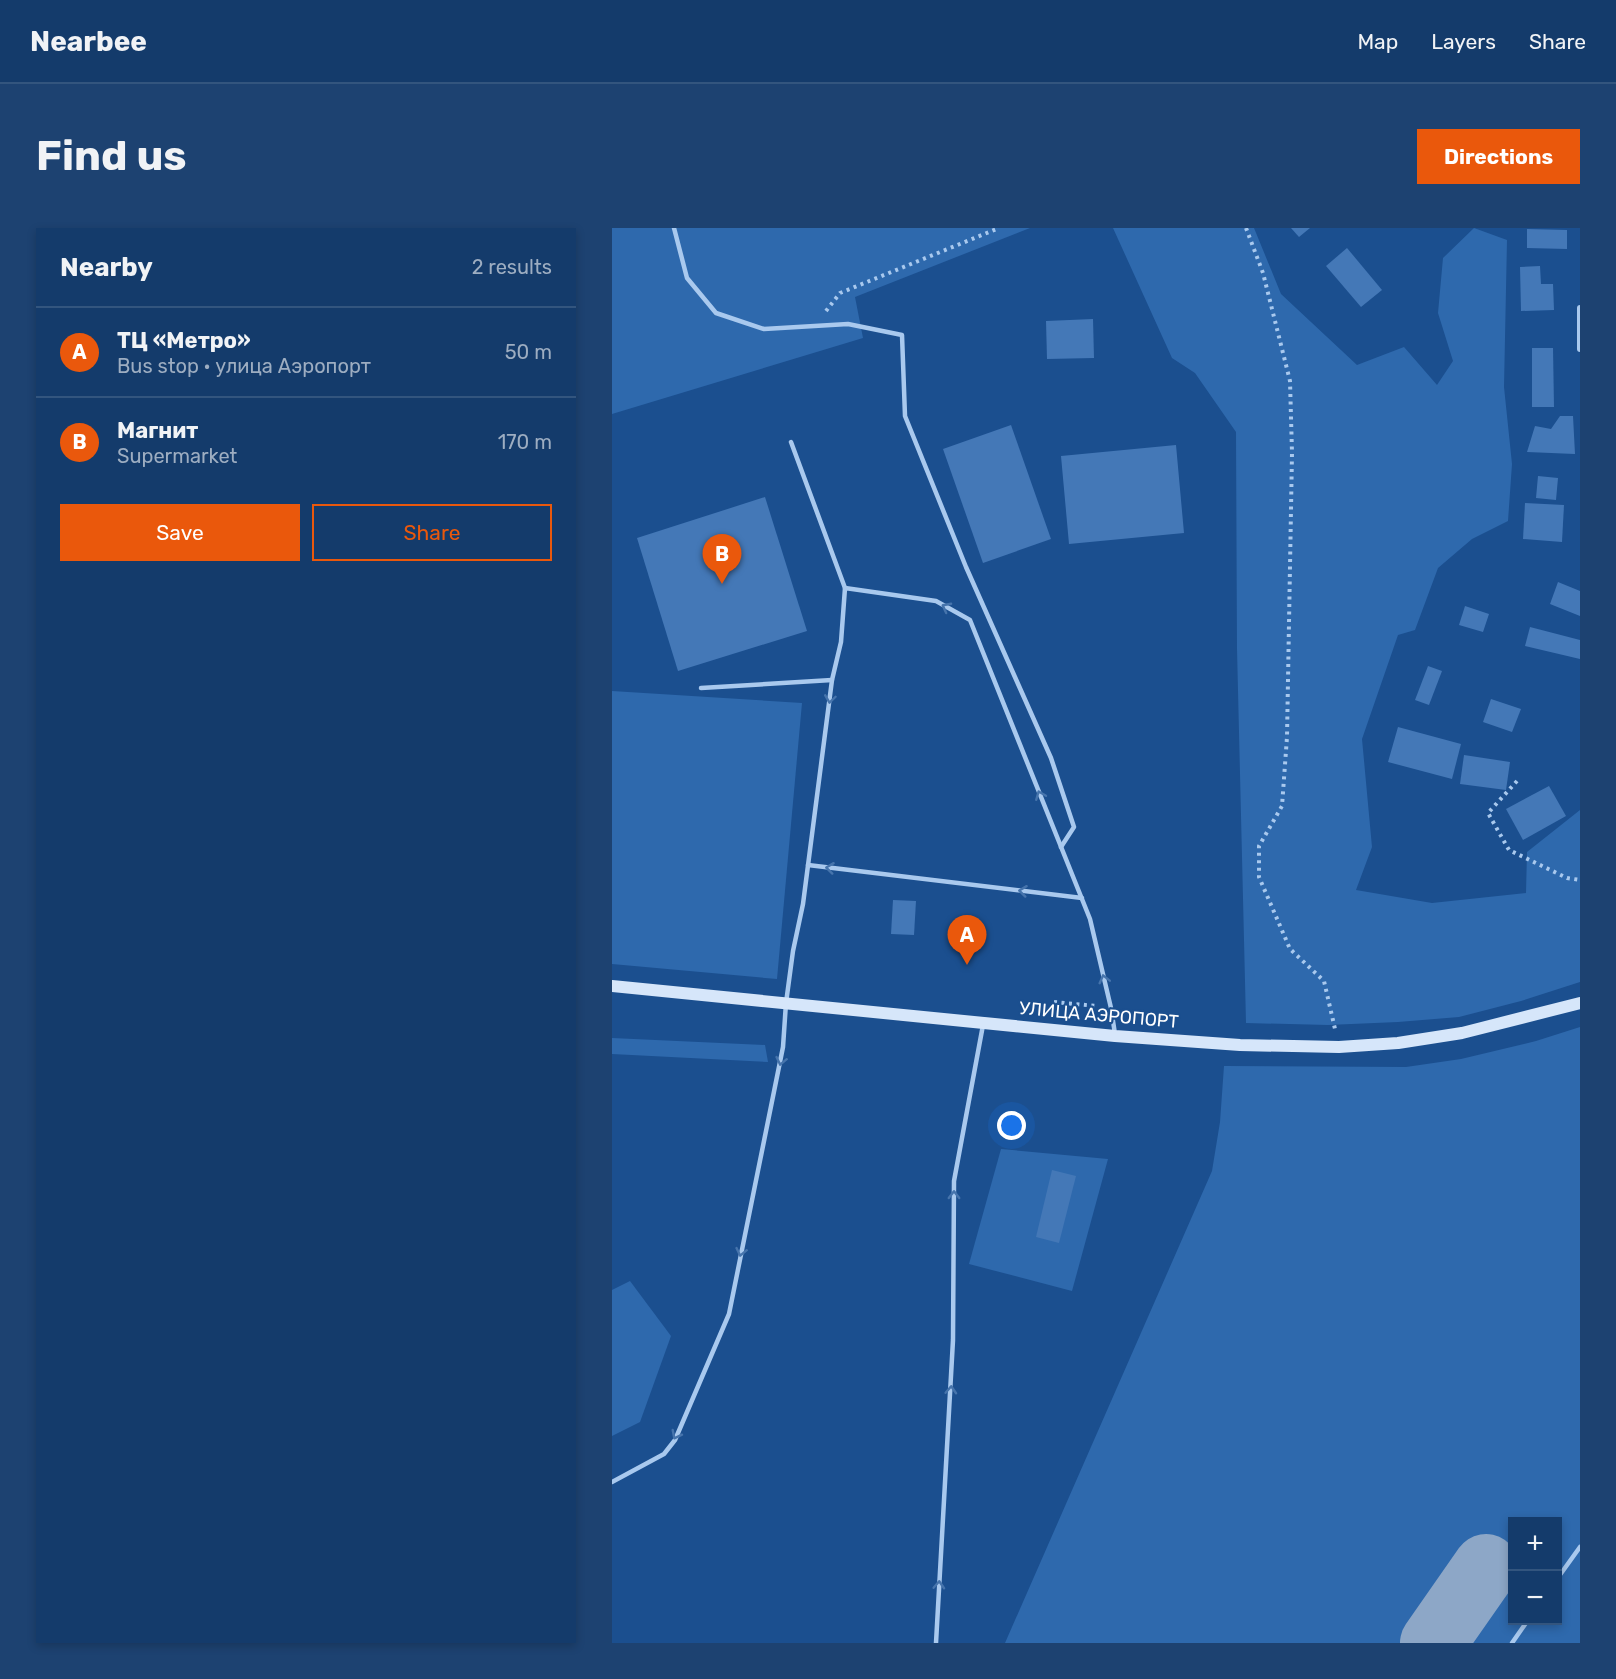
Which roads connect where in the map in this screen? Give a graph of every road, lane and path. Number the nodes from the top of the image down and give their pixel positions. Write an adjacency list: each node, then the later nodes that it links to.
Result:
1 (674, 228): 5 (lane)
2 (999, 228): 5 (path)
3 (1246, 228): 23 (path)
4 (1580, 308): 6 (street)
5 (813, 326): 12 (lane)
6 (1580, 349)
7 (791, 442): 8 (lane)
8 (845, 588): 9 (lane); 12 (lane, one-way to 8)
9 (832, 680): 10 (lane); 13 (lane, one-way to 13)
10 (701, 688)
11 (1517, 781): 14 (path)
12 (1061, 847): 15 (lane)
13 (808, 865): 15 (lane, one-way to 13); 18 (lane)
14 (1580, 880)
15 (1082, 898): 20 (lane, one-way to 15)
16 (612, 986): 18 (main road, УЛИЦА АЭРОПОРТ)
17 (1054, 1002): 20 (path)
18 (786, 1003): 21 (main road, УЛИЦА АЭРОПОРТ); 24 (lane, one-way to 24)
19 (1580, 1003): 23 (main road, УЛИЦА АЭРОПОРТ)
20 (1111, 1008): 22 (lane)
21 (983, 1023): 22 (main road, УЛИЦА АЭРОПОРТ); 28 (lane, one-way to 21)
22 (1115, 1036): 23 (main road, УЛИЦА АЭРОПОРТ)
23 (1339, 1047)
24 (612, 1482)
25 (1580, 1547): 26 (lane)
26 (1562, 1572)
27 (1525, 1625): 29 (lane)
28 (936, 1643)
29 (1512, 1643)

